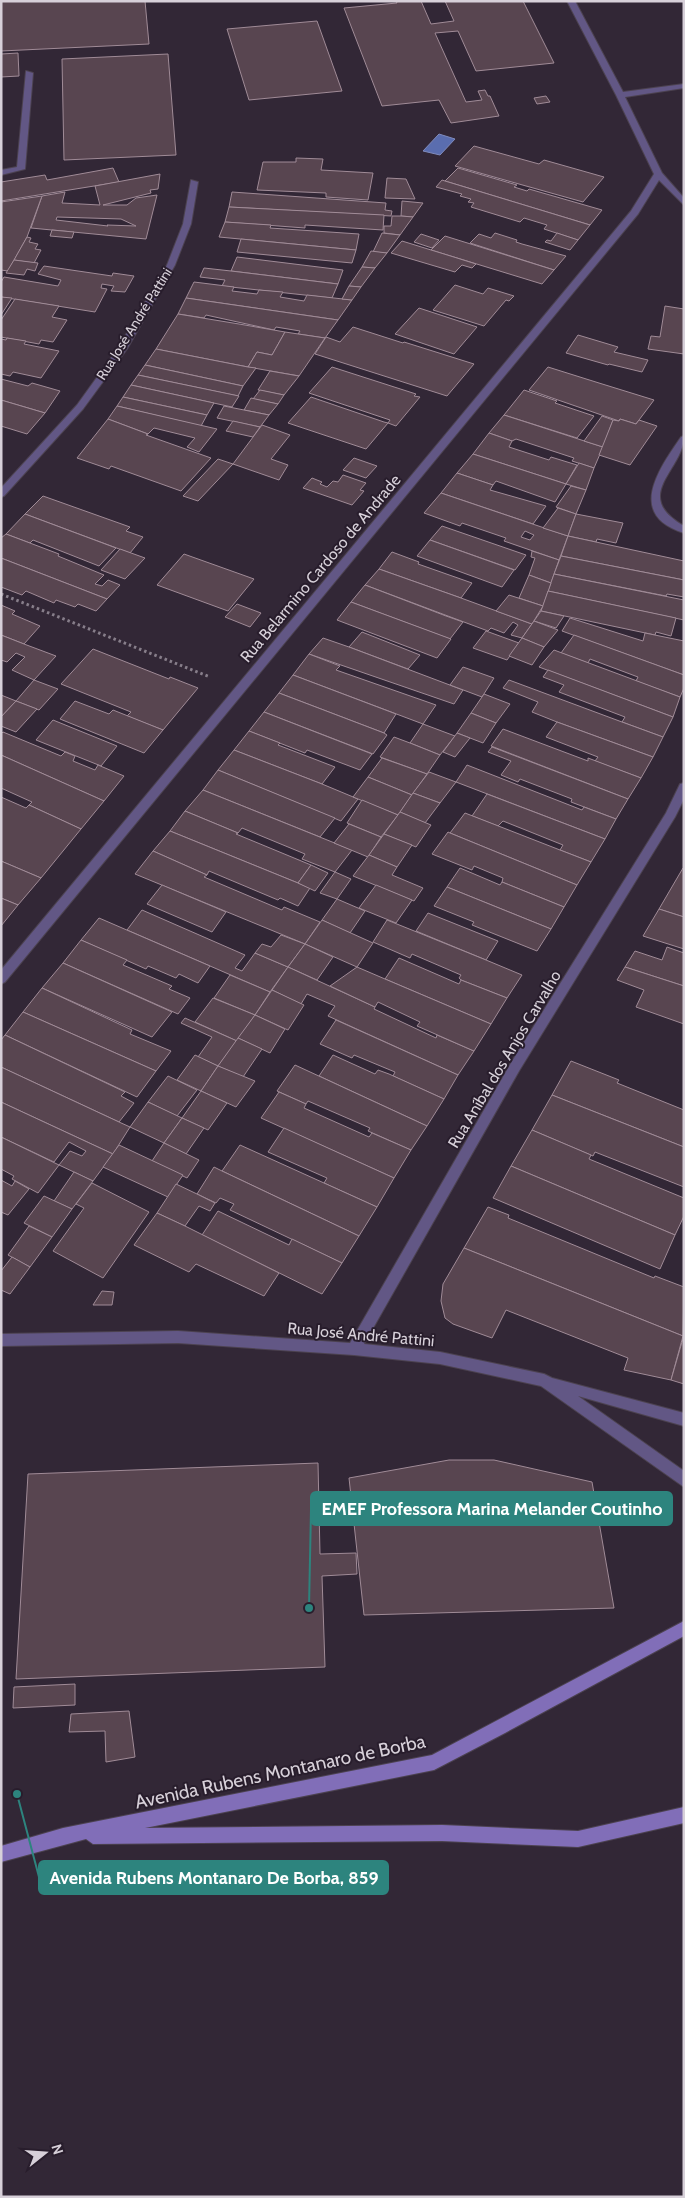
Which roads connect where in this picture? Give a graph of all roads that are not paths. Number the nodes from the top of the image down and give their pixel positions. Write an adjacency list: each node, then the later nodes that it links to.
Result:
1 (571, 1): 4 (street)
2 (29, 73): 5 (street)
3 (684, 86): 4 (street)
4 (620, 95): 6 (street)
5 (1, 173)
6 (658, 174): 8 (street); 13 (street, Rua Belarmino Cardoso de Andrade)
7 (194, 182): 10 (street, Rua José André Pattini)
8 (684, 203)
9 (684, 439): 11 (street)
10 (1, 494)
11 (684, 530)
12 (684, 787): 15 (street, Rua Aníbal dos Anjos Carvalho)
13 (1, 980)
14 (1, 1340): 15 (street, Rua José André Pattini)
15 (354, 1349): 16 (street, Rua José André Pattini)
16 (544, 1380): 17 (street); 18 (street, Rua José André Pattini)
17 (684, 1420)
18 (684, 1480)
19 (684, 1628): 21 (street, Avenida Rubens Montanaro de Borba)
20 (684, 1815): 21 (street, Avenida Rubens Montanaro de Borba)
21 (63, 1836): 22 (street, Avenida Rubens Montanaro de Borba)
22 (1, 1854)

